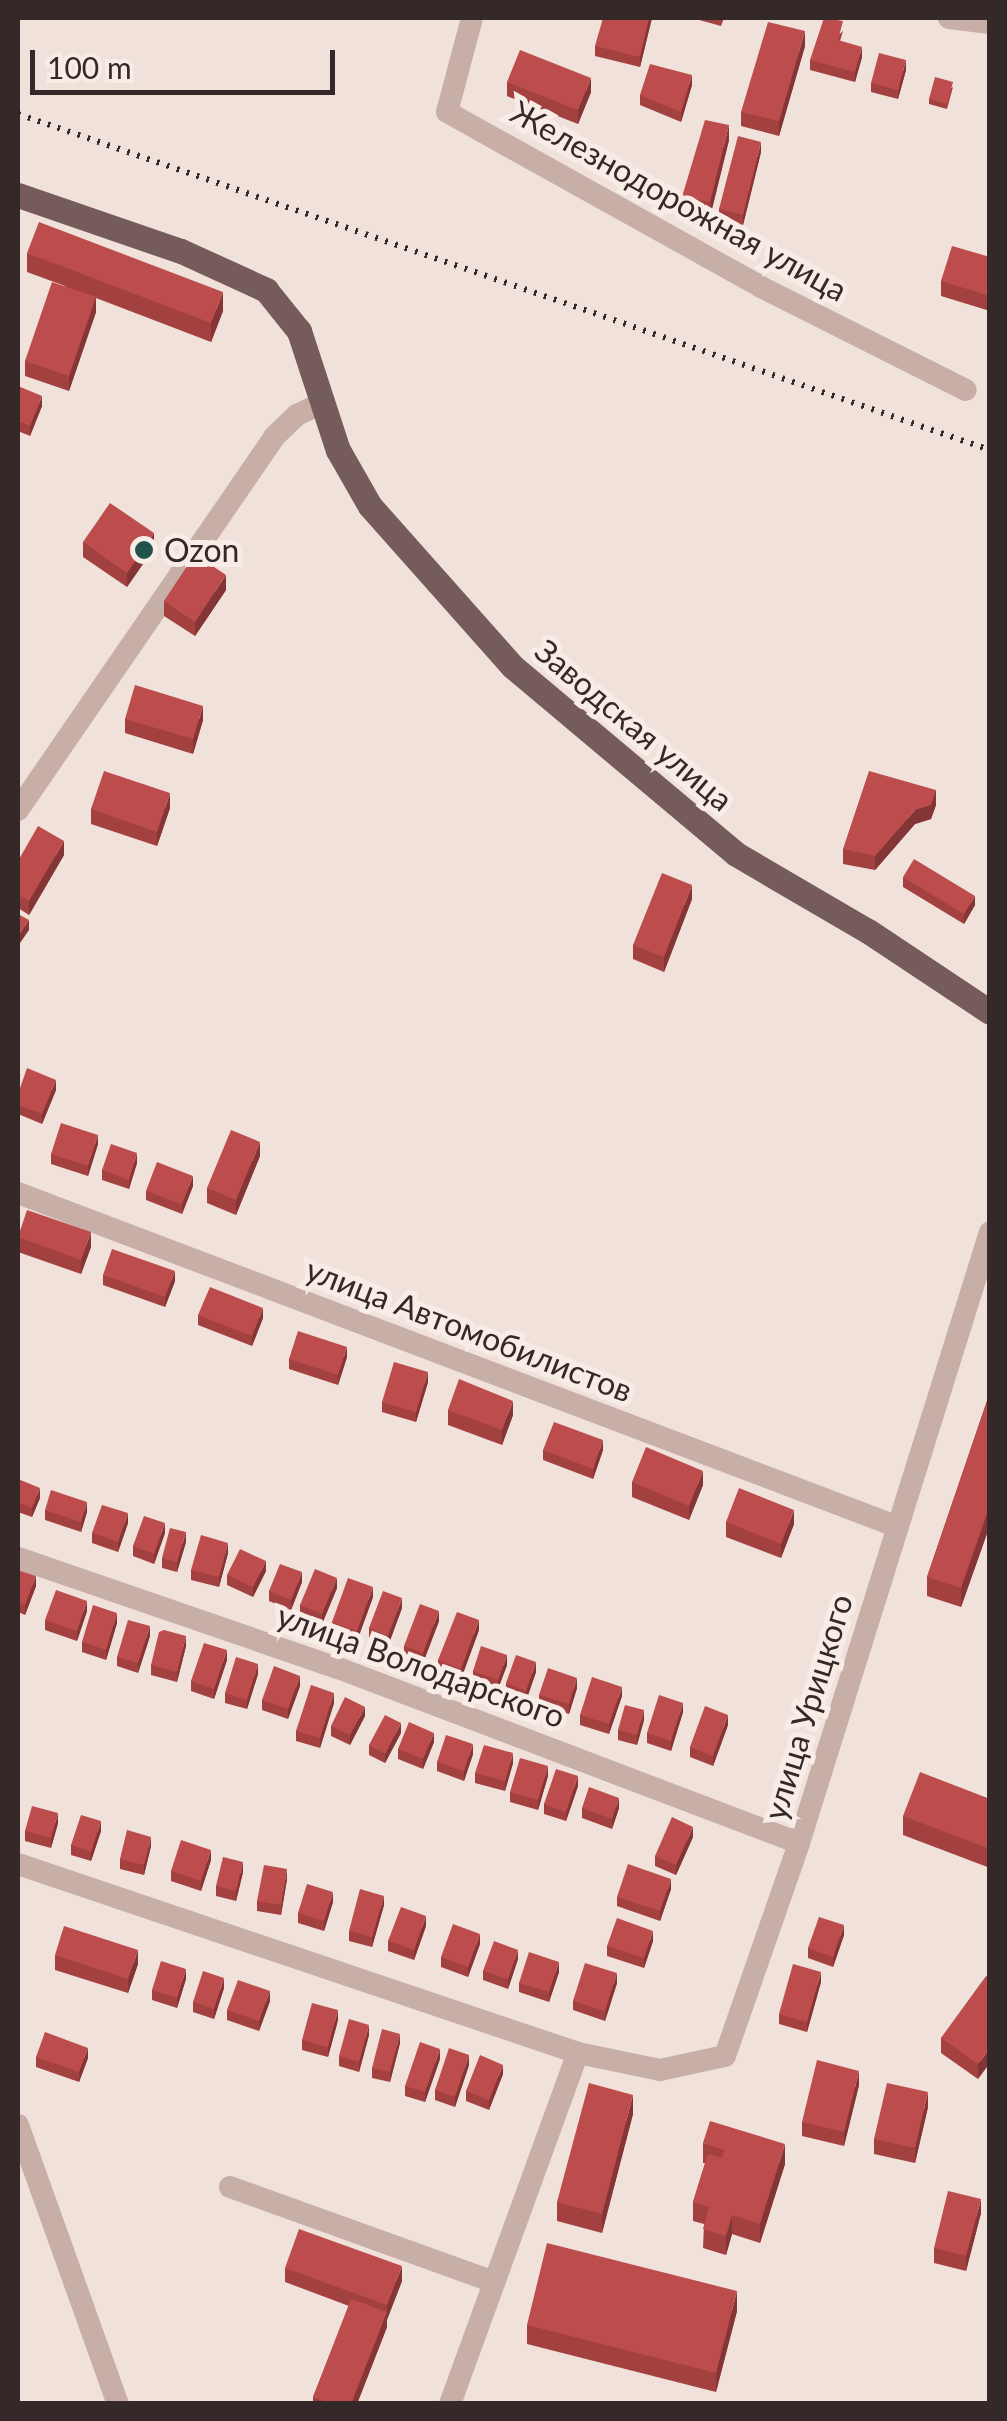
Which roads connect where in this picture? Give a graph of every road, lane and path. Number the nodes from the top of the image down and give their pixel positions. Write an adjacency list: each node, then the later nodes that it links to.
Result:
1 (472, 18): 5 (street, Железнодорожная улица)
2 (949, 18): 3 (street)
3 (990, 24)
4 (18, 195): 6 (main road, Заводская улица)
5 (966, 390)
6 (324, 402): 7 (street); 8 (main road, Заводская улица)
7 (18, 810)
8 (987, 1002)
9 (18, 1193): 11 (street, улица Автомобилистов)
10 (990, 1232): 11 (street, улица Урицкого)
11 (898, 1527): 13 (street, улица Урицкого)
12 (18, 1558): 13 (street, улица Володарского)
13 (799, 1843): 15 (street, улица Урицкого)
14 (18, 1864): 15 (street, улица Урицкого)
15 (578, 2054): 18 (street)
16 (18, 2125): 19 (street)
17 (230, 2188): 18 (street)
18 (494, 2282): 20 (street)
19 (118, 2404)
20 (450, 2404)

